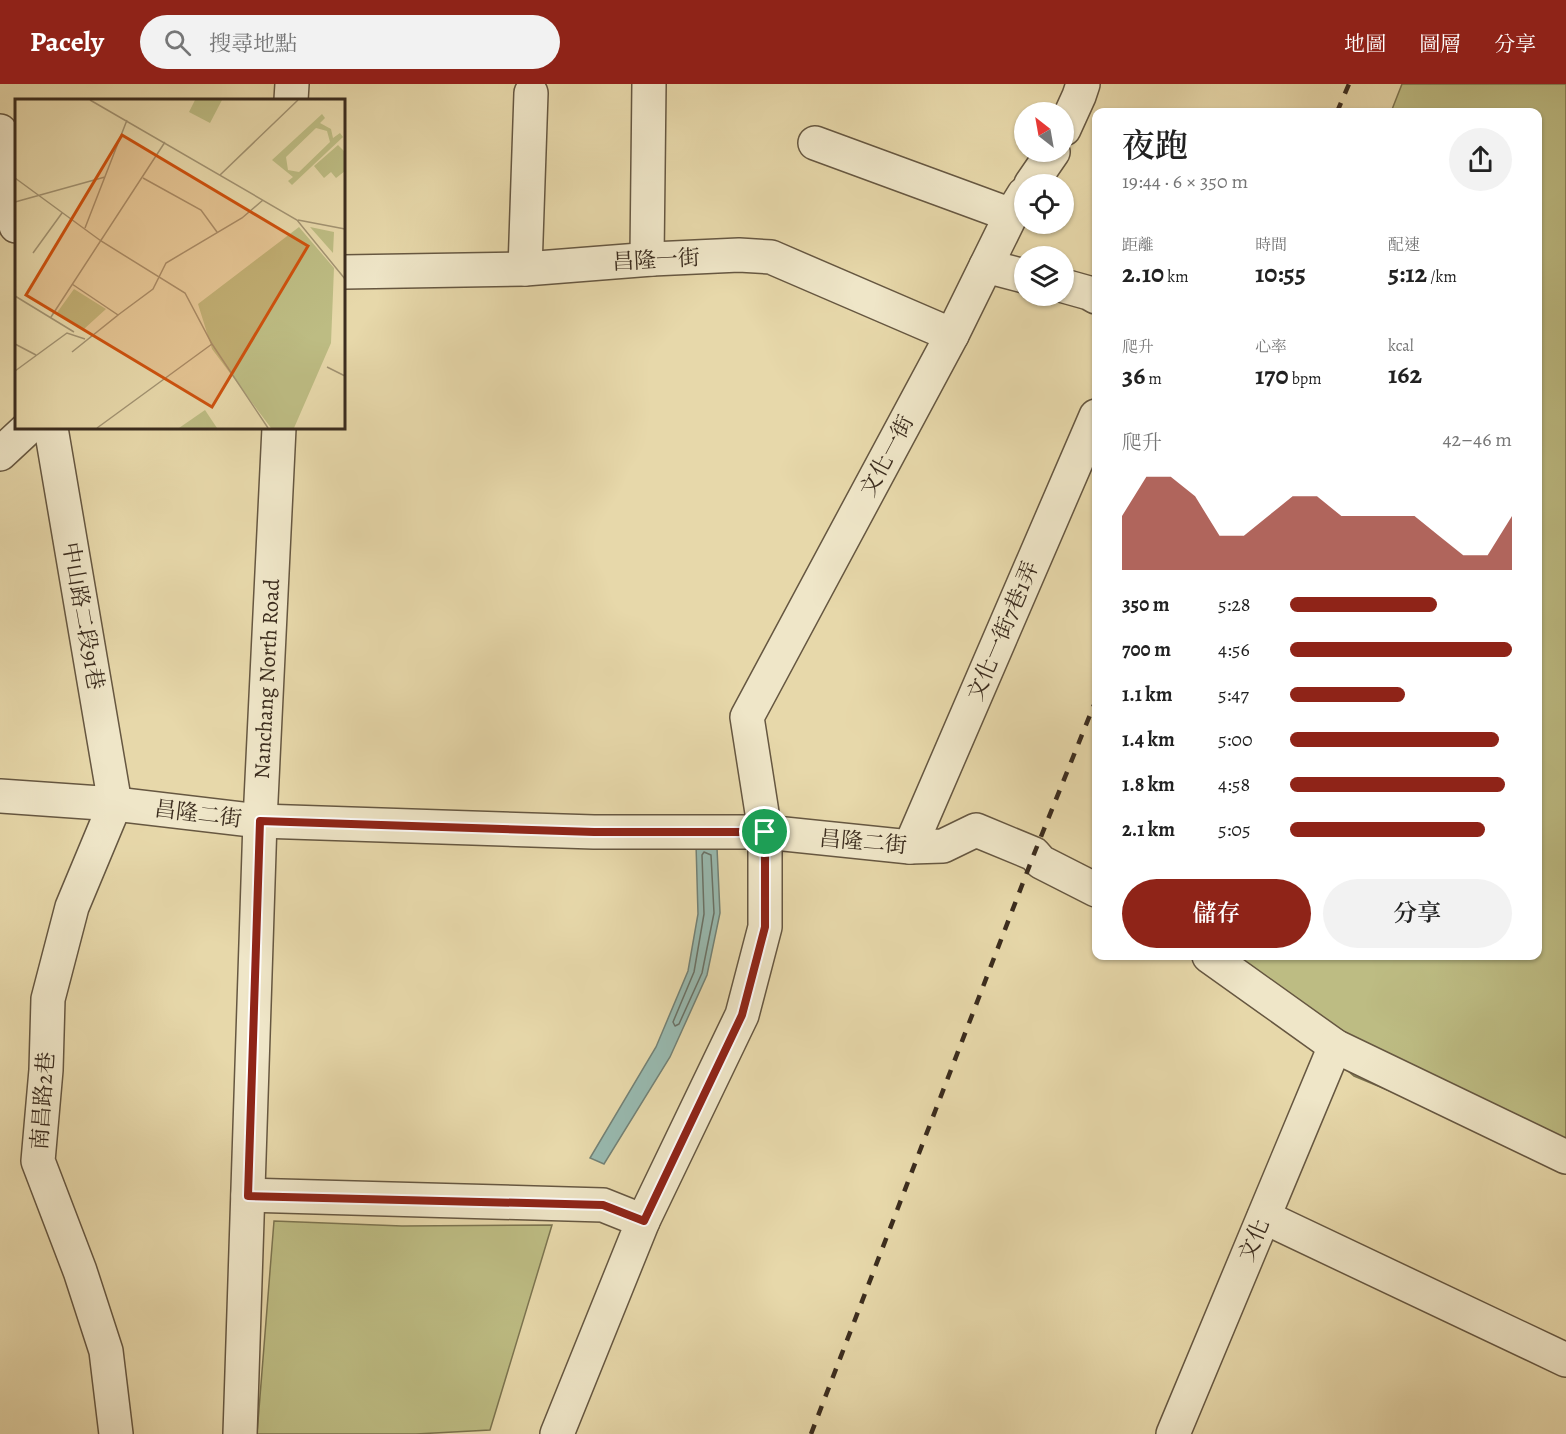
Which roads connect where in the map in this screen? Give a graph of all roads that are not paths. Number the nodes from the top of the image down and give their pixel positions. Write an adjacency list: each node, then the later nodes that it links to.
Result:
1 (292, 84): 5 (street)
2 (649, 84): 12 (street)
3 (1083, 84): 6 (street)
4 (531, 93): 14 (street)
5 (291, 99)
6 (1074, 107)
7 (0, 130): 11 (street)
8 (816, 143): 9 (street)
9 (1014, 204)
10 (1014, 213): 13 (street, 文化一街)
11 (15, 220)
12 (652, 259): 14 (street, 昌隆一街); 19 (street, 昌隆一街)
13 (986, 266): 16 (street); 19 (street, 文化一街)
14 (525, 269): 15 (street, 昌隆一街)
15 (345, 272)
16 (1014, 273)
17 (1074, 289): 18 (street)
18 (1092, 295)
19 (952, 335): 28 (street, 文化一街)
20 (1092, 425): 29 (street, 文化一街7巷1弄)
21 (27, 429): 24 (street)
22 (51, 429): 26 (street, 中山路二段91巷)
23 (279, 429): 27 (street, Nanchang North Road)
24 (0, 454)
25 (0, 796): 26 (street, 昌隆二街)
26 (115, 804): 27 (street, 昌隆二街); 38 (street, 南昌路2巷)
27 (260, 821): 28 (street, 昌隆二街); 34 (street, Nanchang North Road)
28 (765, 832): 29 (street, 昌隆二街); 36 (street)
29 (910, 847): 30 (street, 昌隆二街)
30 (1092, 888)
31 (1215, 960): 32 (street)
32 (1335, 1046): 33 (street); 35 (street, 文化)
33 (1566, 1157)
34 (248, 1196): 36 (street); 39 (street, Nanchang North Road)
35 (1264, 1217): 37 (street); 41 (street, 文化)
36 (644, 1221): 40 (street)
37 (1566, 1360)
38 (116, 1434)
39 (240, 1434)
40 (557, 1434)
41 (1173, 1434)

